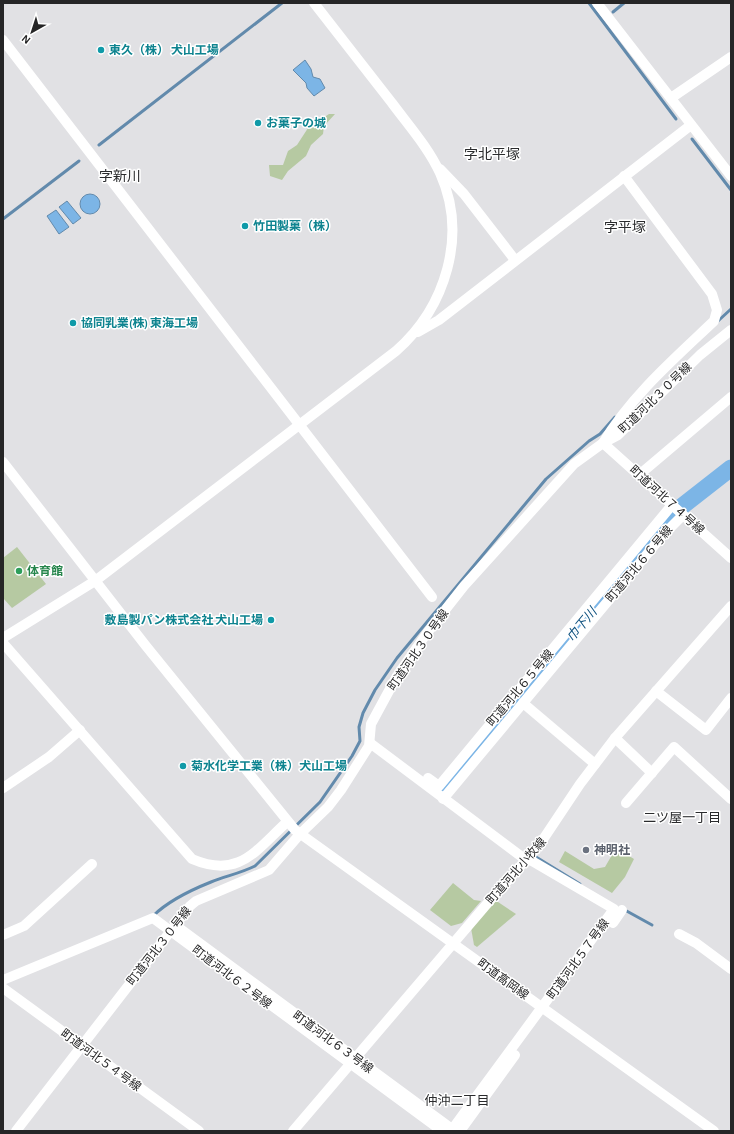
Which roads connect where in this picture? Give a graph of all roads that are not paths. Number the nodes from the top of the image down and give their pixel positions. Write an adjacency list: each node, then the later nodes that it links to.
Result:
1 (314, 3): 7 (street)
2 (597, 3): 5 (street)
3 (3, 40): 14 (street)
4 (731, 57): 5 (street)
5 (671, 98): 6 (street)
6 (691, 125): 8 (street); 9 (street)
7 (436, 166): 10 (street); 12 (street)
8 (624, 176): 10 (street); 15 (street)
9 (731, 176)
10 (515, 260): 12 (street)
11 (731, 330): 15 (street, 町道河北３０号線)
12 (412, 336): 14 (street)
13 (731, 397): 17 (street)
14 (299, 426): 20 (street); 21 (street)
15 (603, 442): 17 (street, 町道河北７４号線); 29 (street, 町道河北３０号線)
16 (3, 462): 20 (street, 町道高岡線)
17 (639, 476): 18 (street, 町道河北７４号線)
18 (678, 510): 19 (street, 町道河北７４号線); 27 (street, 町道河北６６号線); 29 (street, 町道河北６５号線)
19 (731, 558)
20 (95, 580): 23 (street); 37 (street, 町道高岡線)
21 (432, 597)
22 (731, 606): 25 (street, 町道河北小牧線)
23 (3, 638)
24 (3, 643): 28 (street)
25 (656, 691): 26 (street); 30 (street, 町道河北小牧線)
26 (731, 698)
27 (523, 703): 31 (street); 34 (street, 町道河北６６号線)
28 (80, 730): 33 (street); 37 (street)
29 (370, 738): 34 (street, 町道河北５７号線); 38 (street, 町道河北３０号線)
30 (615, 738): 31 (street, 町道河北小牧線); 32 (street)
31 (595, 764): 39 (street, 町道河北小牧線)
32 (652, 773): 35 (street); 36 (street)
33 (3, 788)
34 (445, 796): 39 (street, 町道河北５７号線)
35 (731, 799)
36 (626, 803)
37 (289, 824): 38 (street, 町道高岡線)
38 (300, 834): 42 (street, 町道河北３０号線); 45 (street, 町道高岡線)
39 (527, 859): 45 (street, 町道河北小牧線); 49 (street, 町道河北５７号線)
40 (92, 864): 44 (street)
41 (622, 910): 49 (street)
42 (172, 928): 47 (street, 町道河北６２号線); 50 (street, 町道河北３０号線); 51 (street, 町道河北６２号線)
43 (678, 934): 46 (street)
44 (3, 935)
45 (454, 944): 49 (street, 町道高岡線); 51 (street, 町道河北小牧線)
46 (731, 968)
47 (3, 980)
48 (3, 988): 50 (street, 町道河北５４号線)
49 (545, 1009): 55 (street); 56 (street, 町道高岡線)
50 (82, 1046): 52 (street, 町道河北３０号線); 53 (street, 町道河北５４号線)
51 (353, 1062): 54 (street, 町道河北小牧線); 55 (street, 町道河北６２号線)
52 (16, 1131)
53 (199, 1131)
54 (294, 1131)
55 (451, 1131)
56 (714, 1131)

